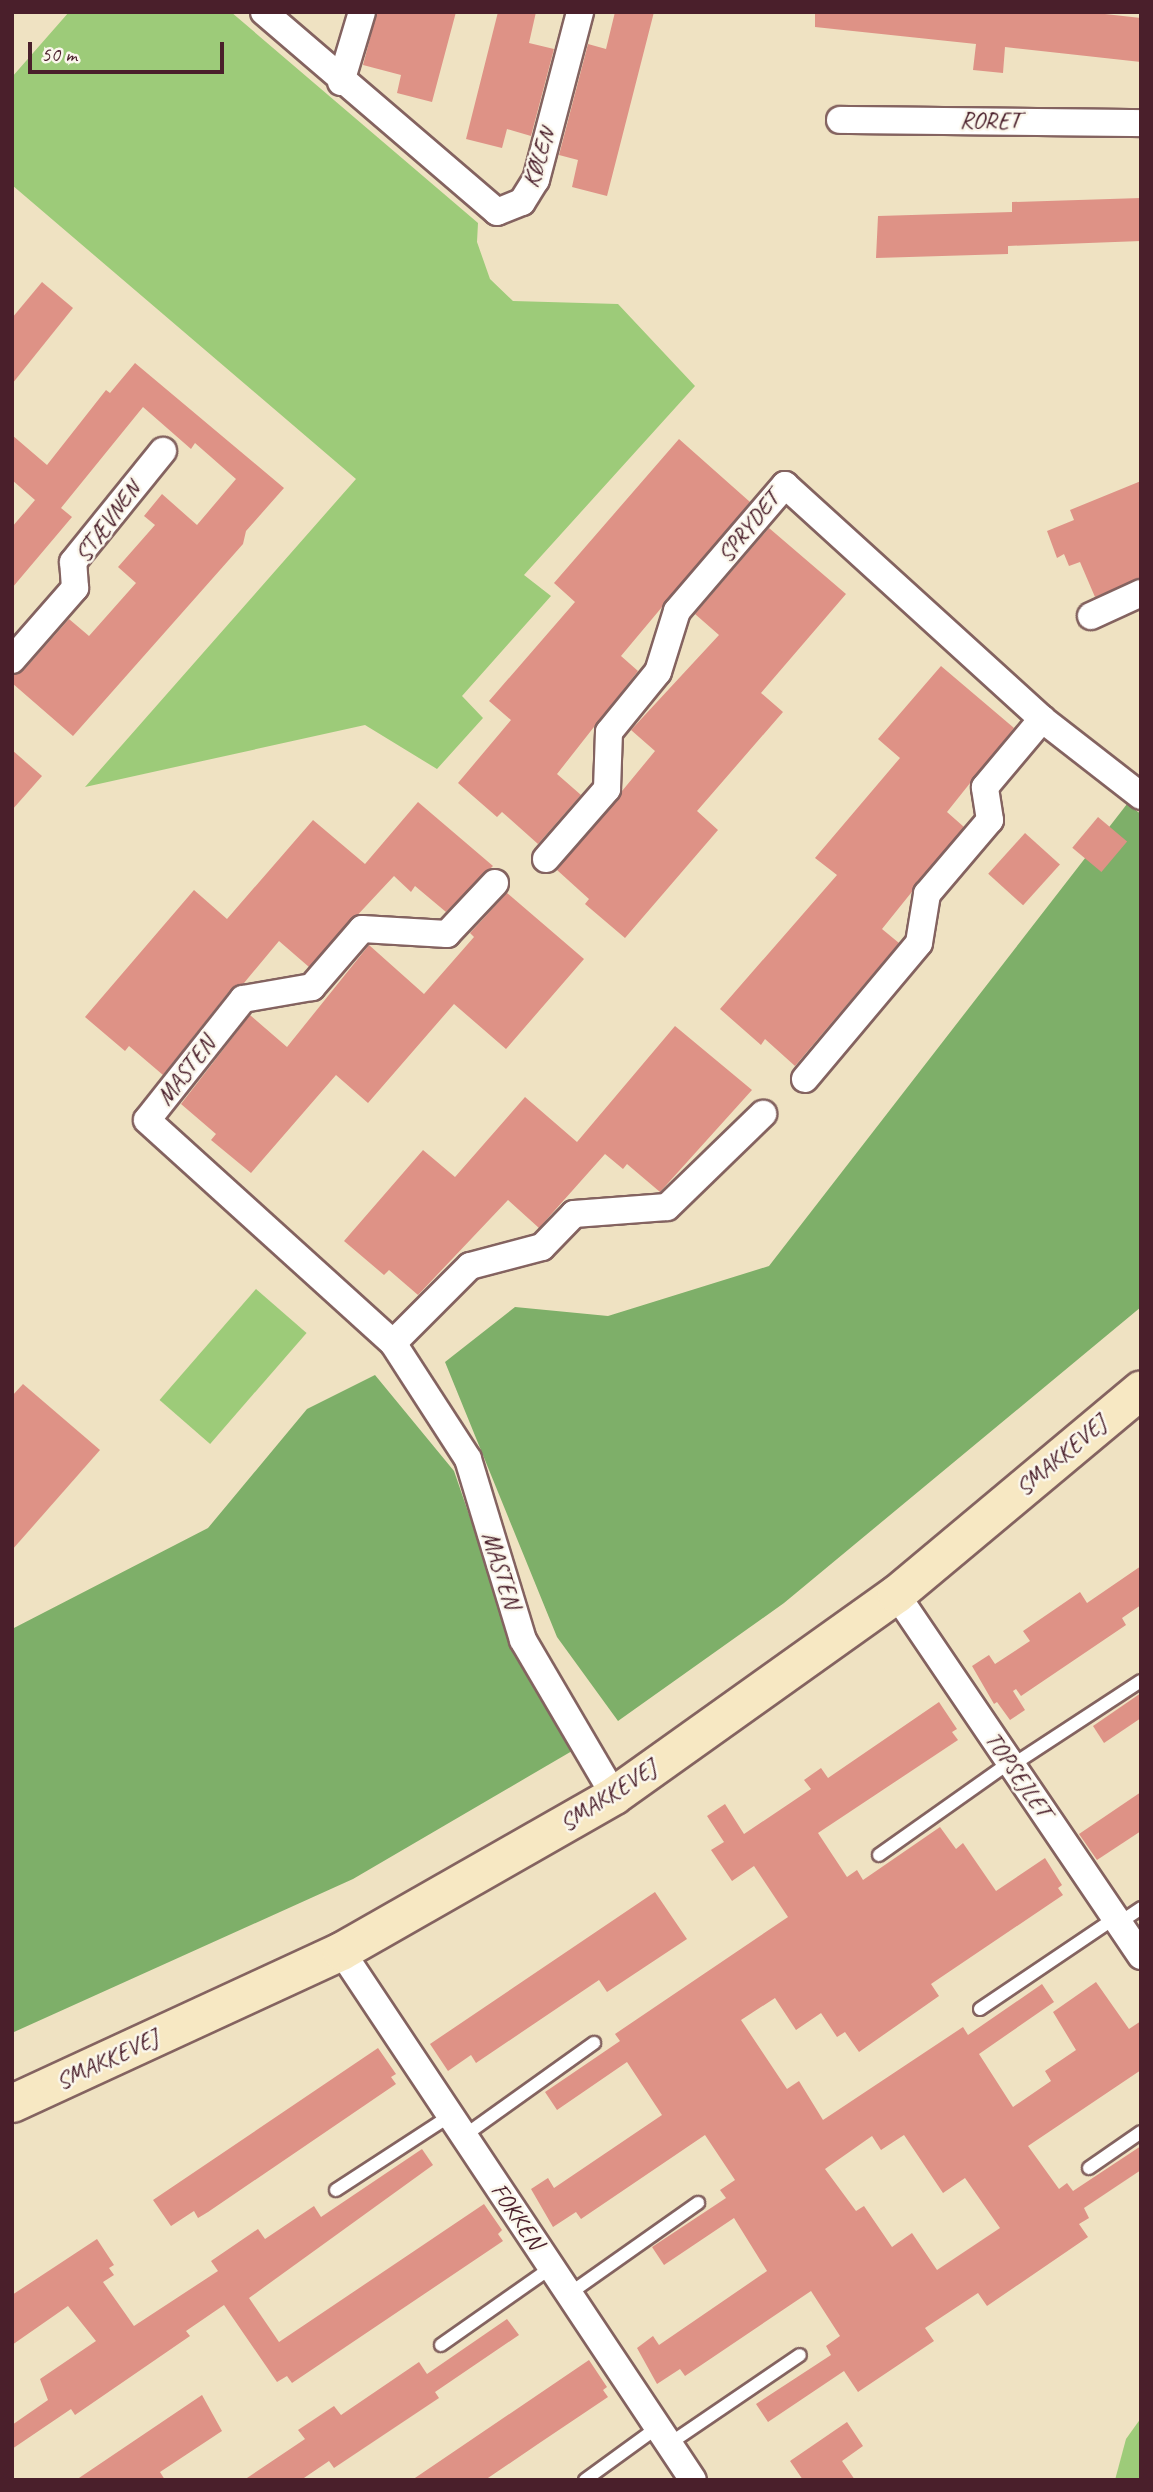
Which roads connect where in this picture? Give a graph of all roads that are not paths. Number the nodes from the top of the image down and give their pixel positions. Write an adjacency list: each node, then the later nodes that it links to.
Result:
1 (264, 12): 4 (street, KØLEN)
2 (362, 12): 4 (street)
3 (580, 12): 4 (street, KØLEN)
4 (341, 82)
5 (840, 120): 6 (street, RORET)
6 (1141, 123)
7 (163, 451): 10 (street, STÆVNEN)
8 (1141, 593): 9 (street)
9 (1091, 616)
10 (12, 660)
11 (1042, 719): 12 (street, SPRYDET); 13 (street, SPRYDET); 15 (street)
12 (1141, 796)
13 (546, 859)
14 (495, 883): 17 (street, MASTEN)
15 (805, 1079)
16 (764, 1114): 17 (street)
17 (393, 1343): 22 (street, MASTEN)
18 (1141, 1389): 19 (street, SMAKKEVEJ)
19 (896, 1594): 21 (street, TOPSEJLET); 22 (street, SMAKKEVEJ)
20 (1141, 1681): 21 (lane)
21 (1010, 1764): 23 (lane); 25 (street, TOPSEJLET)
22 (614, 1795): 26 (street, SMAKKEVEJ)
23 (878, 1855)
24 (1141, 1908): 25 (lane)
25 (1117, 1921): 27 (street, TOPSEJLET); 28 (lane)
26 (341, 1951): 30 (street, SMAKKEVEJ); 31 (street, FOKKEN)
27 (1141, 1956)
28 (980, 2009)
29 (594, 2043): 31 (lane)
30 (14, 2099)
31 (457, 2125): 34 (lane); 36 (street, FOKKEN)
32 (1141, 2132): 33 (lane)
33 (1089, 2168)
34 (336, 2190)
35 (698, 2203): 37 (lane)
36 (552, 2267): 37 (street, FOKKEN); 38 (lane)
37 (569, 2294): 40 (street, FOKKEN)
38 (441, 2346)
39 (800, 2355): 40 (lane)
40 (664, 2435): 41 (lane); 42 (street, FOKKEN)
41 (585, 2480)
42 (693, 2480)

